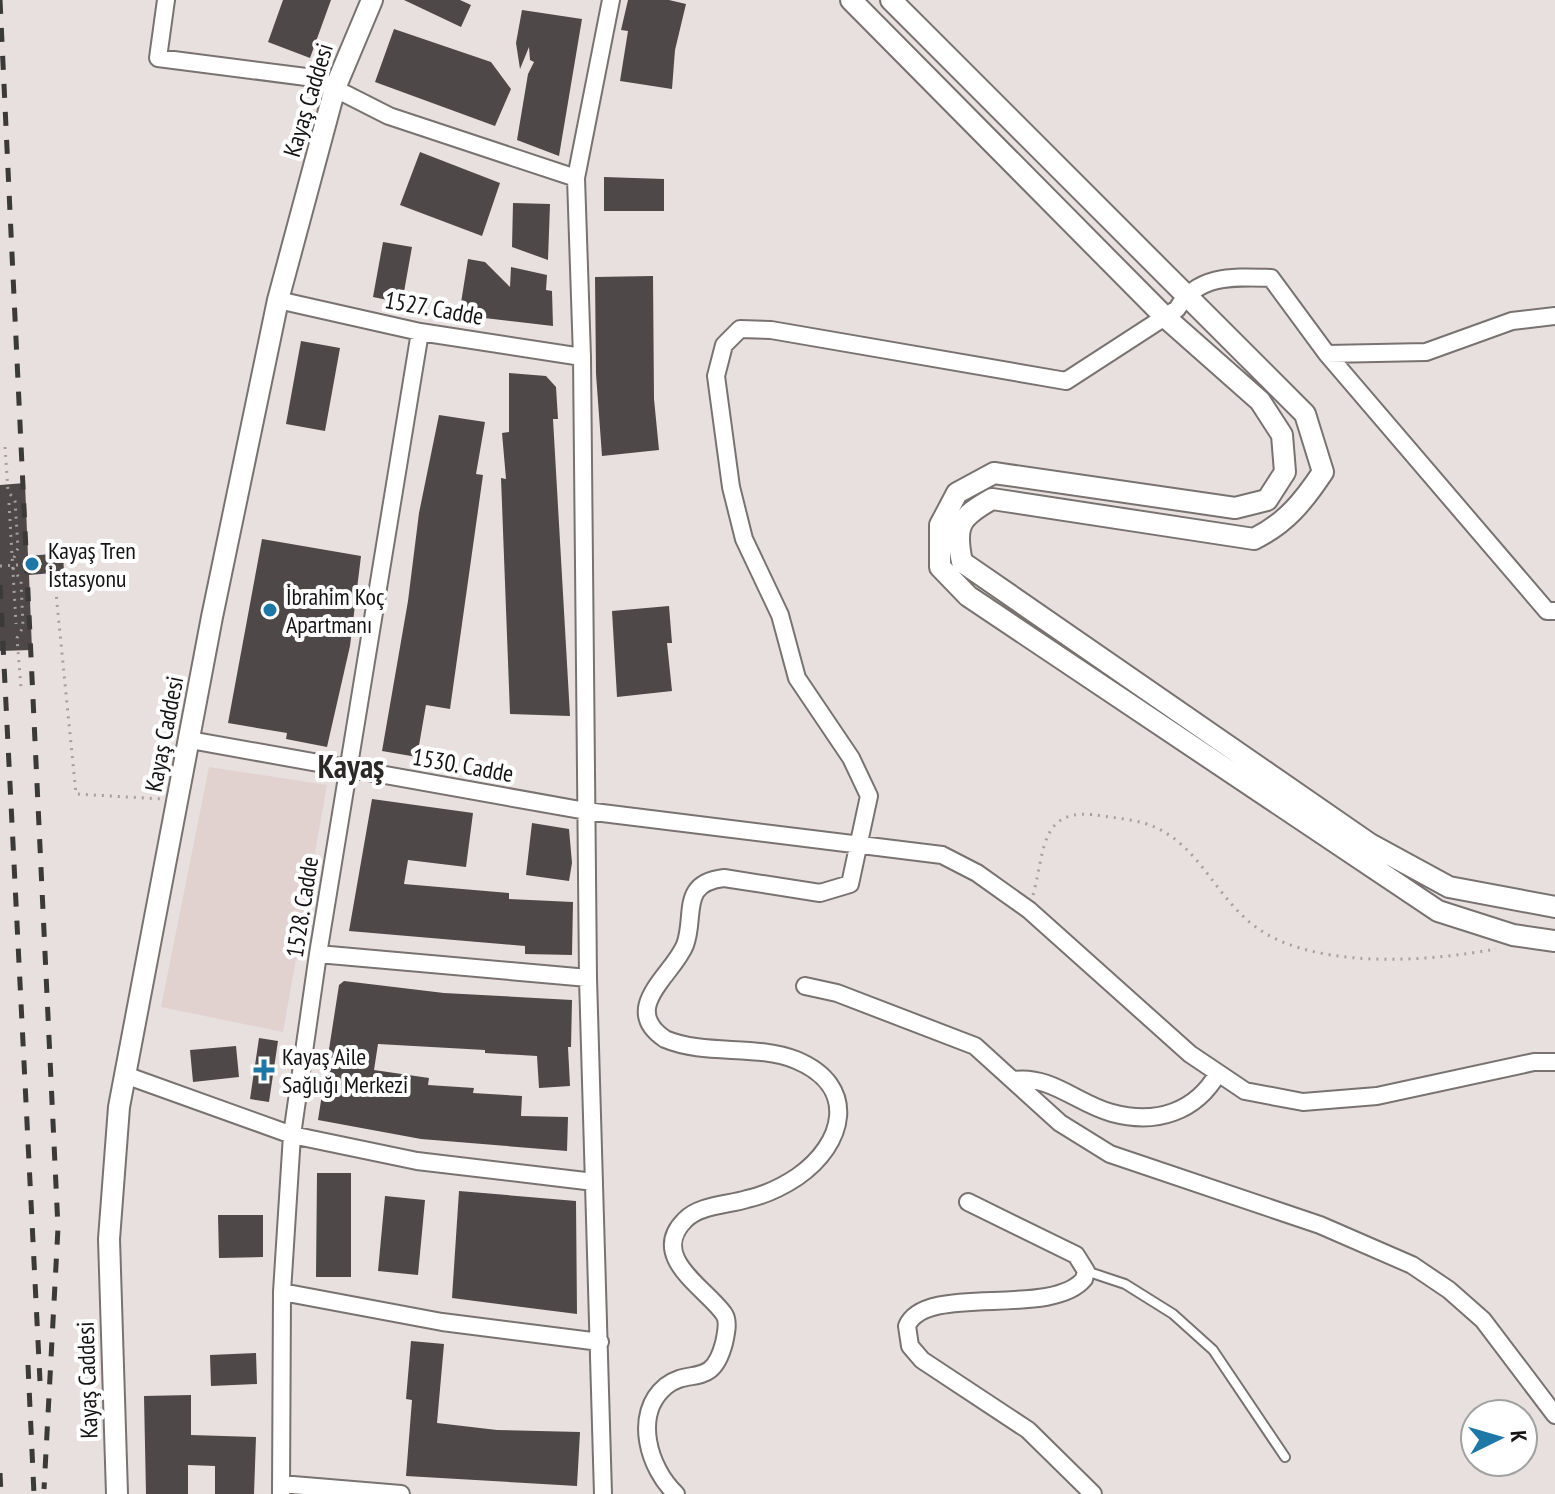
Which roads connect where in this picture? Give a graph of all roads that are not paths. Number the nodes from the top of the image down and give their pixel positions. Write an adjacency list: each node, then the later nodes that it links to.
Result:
1 (166, 0): 6 (street)
2 (372, 0): 6 (street, Kayaş Caddesi)
3 (611, 0): 7 (street)
4 (851, 0): 11 (street)
5 (891, 0): 8 (street)
6 (335, 88): 7 (street); 9 (street, Kayaş Caddesi)
7 (576, 178): 14 (street)
8 (1185, 295): 11 (street); 13 (street); 20 (street)
9 (278, 300): 12 (street, 1527. Cadde); 16 (street, Kayaş Caddesi)
10 (1555, 316): 13 (street)
11 (1165, 317): 19 (street); 21 (street)
12 (420, 332): 14 (street, 1527. Cadde); 17 (street, 1528. Cadde)
13 (1327, 354): 15 (street)
14 (582, 357): 18 (street)
15 (1555, 611)
16 (190, 740): 17 (street, 1530. Cadde); 27 (street, Kayaş Caddesi)
17 (349, 770): 18 (street, 1530. Cadde); 22 (street, 1528. Cadde)
18 (586, 811): 19 (street, 1530. Cadde); 23 (street)
19 (859, 847): 26 (street, 1530. Cadde); 41 (street)
20 (1555, 907)
21 (1555, 941)
22 (318, 954): 23 (street); 29 (street, 1528. Cadde)
23 (588, 978): 30 (street)
24 (805, 986): 28 (street)
25 (1555, 1062): 26 (street, 1530. Cadde)
26 (1218, 1073): 28 (street)
27 (125, 1075): 29 (street); 38 (street, Kayaş Caddesi)
28 (1014, 1080): 35 (street)
29 (292, 1135): 30 (street); 33 (street, 1528. Cadde)
30 (594, 1182): 34 (street)
31 (968, 1202): 32 (street)
32 (1086, 1271): 36 (lane); 42 (street)
33 (282, 1292): 34 (street); 37 (street, 1528. Cadde)
34 (600, 1342): 40 (street)
35 (1555, 1415)
36 (1285, 1457)
37 (281, 1489): 39 (street)
38 (117, 1494)
39 (401, 1494)
40 (603, 1494)
41 (676, 1494)
42 (1093, 1494)

